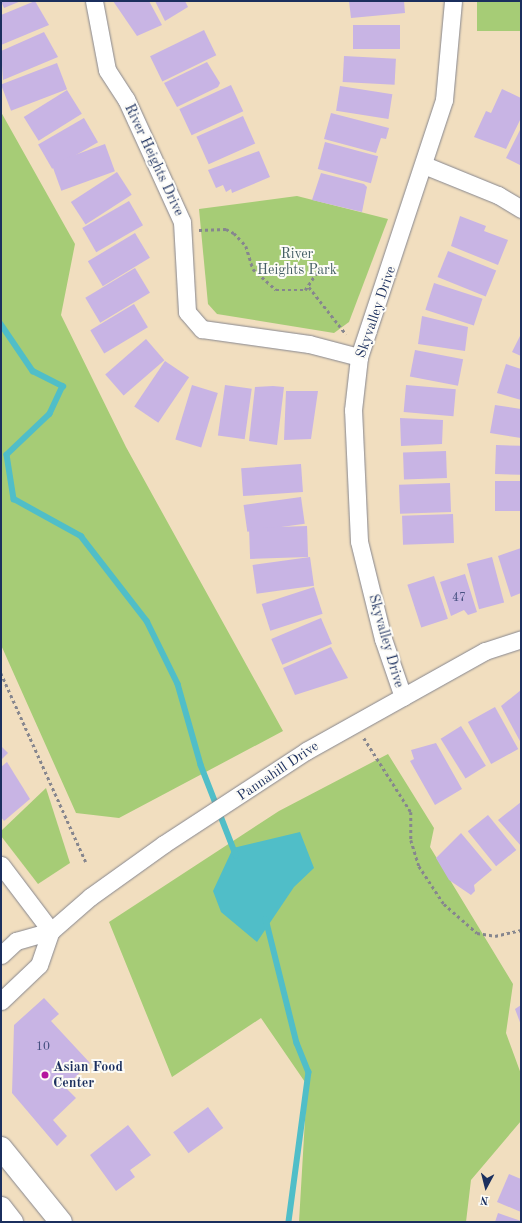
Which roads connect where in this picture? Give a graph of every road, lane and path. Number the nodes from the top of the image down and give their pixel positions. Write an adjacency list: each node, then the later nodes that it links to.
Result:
1 (94, 1): 5 (street, River Heights Drive)
2 (453, 1): 3 (street, Skyvalley Drive)
3 (424, 165): 4 (street); 8 (street, Skyvalley Drive)
4 (521, 209)
5 (183, 231): 7 (path); 8 (street, River Heights Drive)
6 (318, 270): 7 (path)
7 (309, 287): 8 (path)
8 (358, 357): 11 (street, Skyvalley Drive)
9 (521, 639): 11 (street, Pannahill Drive)
10 (1, 673): 13 (path)
11 (403, 697): 12 (street, Pannahill Drive)
12 (355, 724): 15 (street, Pannahill Drive); 16 (path)
13 (86, 862)
14 (1, 865): 15 (street)
15 (51, 930): 17 (street, Pannahill Drive); 18 (street, Pannahill Drive)
16 (521, 930)
17 (1, 955)
18 (1, 1001)
19 (1, 1148): 22 (main road)
20 (1, 1208): 21 (main road)
21 (12, 1222)
22 (61, 1222)

